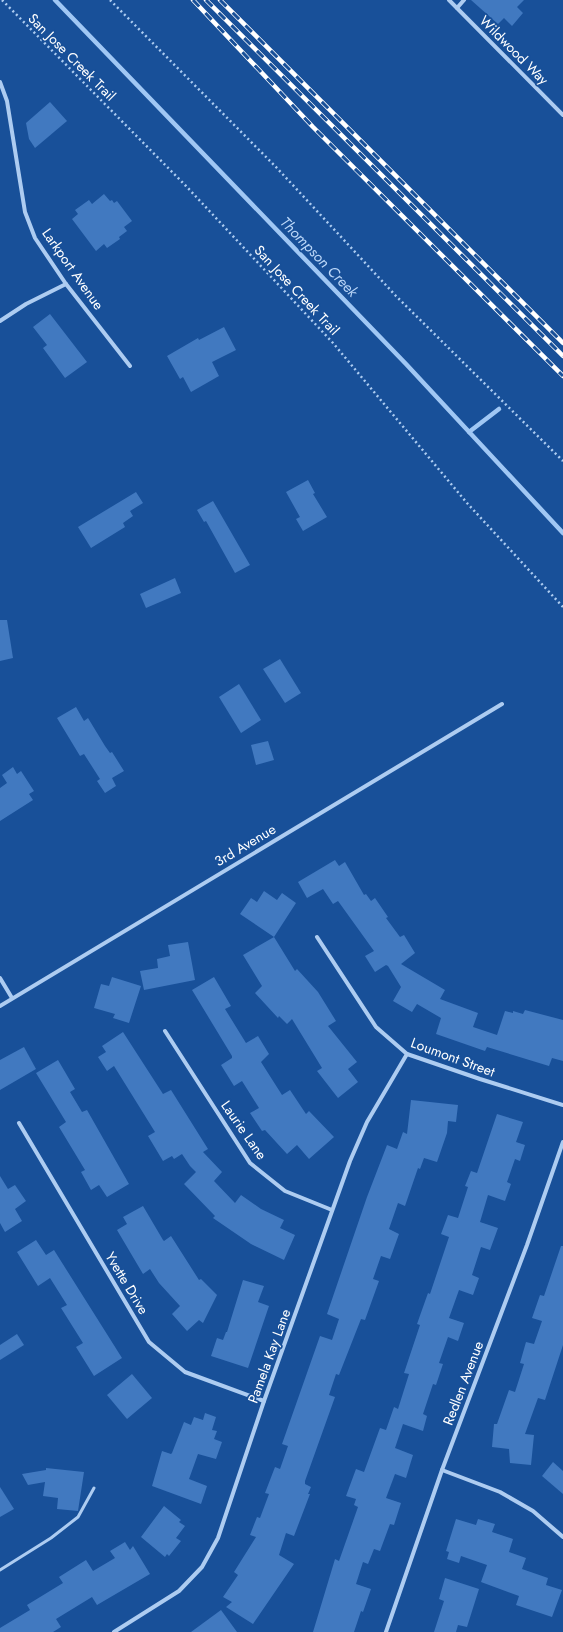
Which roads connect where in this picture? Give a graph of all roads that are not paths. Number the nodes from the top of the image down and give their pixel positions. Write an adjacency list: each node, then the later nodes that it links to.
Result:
1 (449, 0): 3 (street, Wildwood Way)
2 (464, 0): 3 (street)
3 (457, 8): 5 (street, Wildwood Way)
4 (0, 82): 6 (street, Larkport Avenue)
5 (562, 111)
6 (66, 284): 7 (street); 8 (street, Larkport Avenue)
7 (0, 321)
8 (130, 366)
9 (502, 704): 12 (street, 3rd Avenue)
10 (317, 937): 15 (street, Loumont Street)
11 (0, 978): 12 (street)
12 (12, 998): 13 (street, 3rd Avenue)
13 (0, 1006)
14 (165, 1031): 19 (street, Laurie Lane)
15 (407, 1054): 16 (street, Loumont Street); 19 (street, Pamela Kay Lane)
16 (563, 1105)
17 (19, 1123): 20 (street, Yvette Drive)
18 (563, 1142): 21 (street, Redlen Avenue)
19 (332, 1210): 20 (street, Pamela Kay Lane)
20 (264, 1401): 25 (street, Pamela Kay Lane)
21 (442, 1470): 23 (street); 26 (street, Redlen Avenue)
22 (94, 1488): 24 (lane)
23 (563, 1537)
24 (0, 1570)
25 (114, 1632)
26 (386, 1632)

